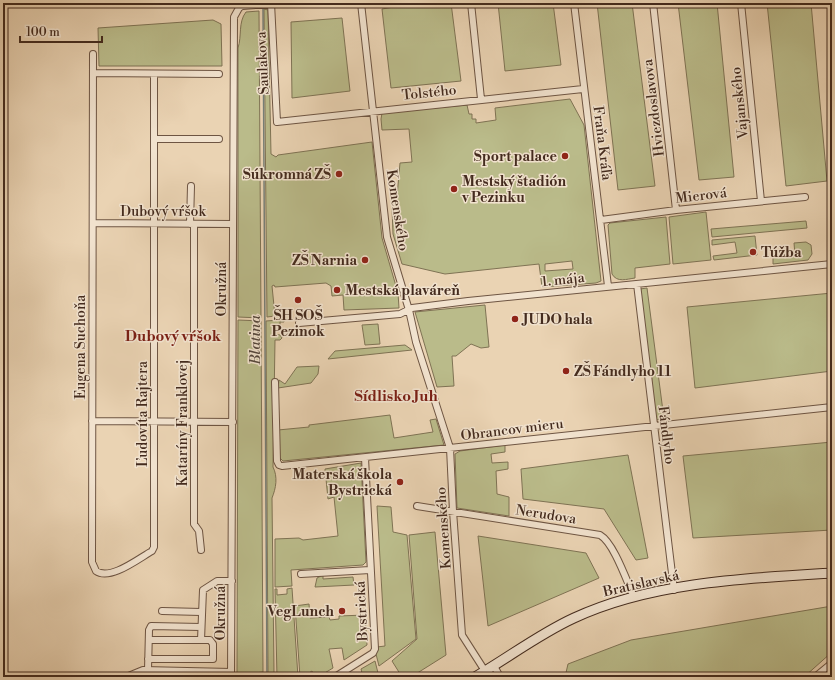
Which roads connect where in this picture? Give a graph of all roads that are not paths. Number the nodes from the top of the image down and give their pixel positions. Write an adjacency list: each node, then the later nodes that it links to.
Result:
1 (282, 3): 7 (street, Okružná)
2 (361, 3): 14 (street, Komenského)
3 (471, 3): 13 (street)
4 (574, 3): 12 (street, Fraňa Kráľa)
5 (652, 3): 21 (street, Hviezdoslavova)
6 (741, 3): 20 (street, Vajanského)
7 (270, 4): 15 (street, Saulakova); 26 (street, Okružná)
8 (93, 54): 9 (street, Eugena Suchoňa)
9 (93, 74): 10 (street); 23 (street, Eugena Suchoňa)
10 (154, 74): 11 (street); 16 (street, Ľudovíta Rajtera)
11 (219, 74)
12 (584, 89): 13 (street, Tolstého); 22 (street, Fraňa Kráľa)
13 (481, 99): 14 (street, Tolstého)
14 (373, 110): 15 (street, Tolstého); 30 (street, Komenského)
15 (277, 122)
16 (155, 139): 17 (street); 24 (street, Ľudovíta Rajtera)
17 (219, 139)
18 (190, 186): 25 (street, Kataríny Franklovej)
19 (805, 197): 20 (street, Mierová)
20 (761, 201): 21 (street, Mierová)
21 (676, 210): 22 (street, Mierová)
22 (601, 220): 29 (street, Fraňa Kráľa)
23 (93, 223): 24 (street, Dubový vŕšok); 34 (street, Eugena Suchoňa)
24 (154, 223): 25 (street, Dubový vŕšok); 35 (street, Ľudovíta Rajtera)
25 (192, 224): 26 (street, Dubový vŕšok); 36 (street, Kataríny Franklovej)
26 (233, 224): 37 (street, Okružná)
27 (832, 264): 28 (street, 1. mája)
28 (637, 284): 29 (street, 1. mája); 38 (street, Fándlyho)
29 (608, 286): 30 (street, 1. mája)
30 (409, 310): 31 (street, 1. mája); 39 (street, Komenského)
31 (299, 323)
32 (275, 382): 40 (street, Obrancov mieru)
33 (832, 407): 38 (street, Obrancov mieru)
34 (92, 421): 35 (street); 43 (street, Eugena Suchoňa)
35 (154, 421): 36 (street); 43 (street, Ľudovíta Rajtera)
36 (194, 422): 37 (street); 44 (street, Kataríny Franklovej)
37 (233, 422): 48 (street, Okružná)
38 (653, 425): 39 (street, Obrancov mieru); 49 (street, Fándlyho)
39 (450, 448): 40 (street, Obrancov mieru); 42 (street, Komenského)
40 (365, 458): 45 (street, Bystrická)
41 (417, 506): 42 (street, Nerudova)
42 (453, 511): 50 (street, Nerudova); 62 (street, Komenského)
43 (154, 545)
44 (202, 550)
45 (370, 570): 47 (street, Bystrická); 65 (street, Bystrická)
46 (832, 573): 49 (main road, Bratislavská)
47 (301, 574)
48 (232, 581): 52 (street); 63 (street, Okružná)
49 (674, 590): 50 (main road, Bratislavská)
50 (634, 597): 59 (main road, Bratislavská)
51 (162, 611): 52 (street)
52 (202, 612): 53 (street)
53 (201, 627): 54 (street); 55 (street)
54 (149, 640): 55 (street); 57 (street)
55 (201, 640): 56 (street)
56 (197, 659): 57 (street); 61 (street)
57 (148, 660): 60 (street)
58 (832, 663): 68 (street)
59 (494, 666): 62 (main road, Bratislavská); 67 (street)
60 (148, 670): 61 (street); 64 (street)
61 (197, 671): 63 (street)
62 (485, 671): 66 (main road, Bratislavská)
63 (231, 674)
64 (126, 677)
65 (334, 677)
66 (475, 677)
67 (500, 677)
68 (815, 677)

